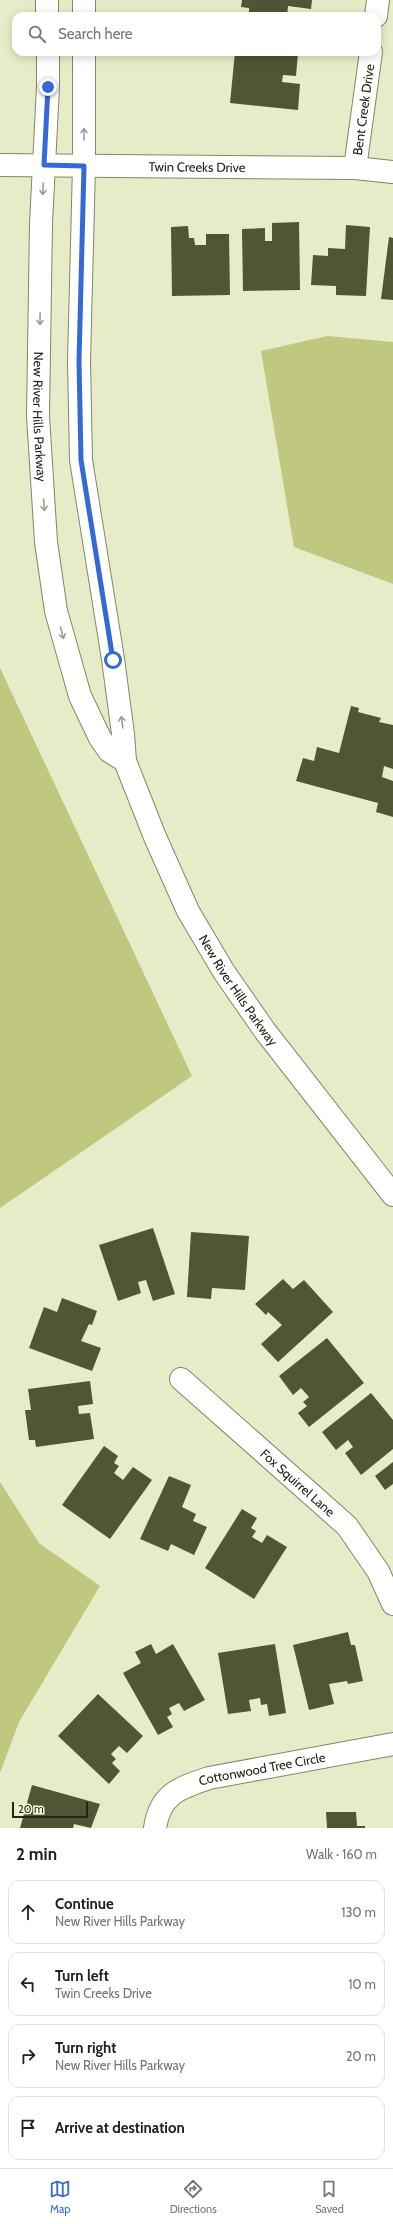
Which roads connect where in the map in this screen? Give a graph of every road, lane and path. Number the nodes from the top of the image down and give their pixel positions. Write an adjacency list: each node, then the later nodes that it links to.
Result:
1 (47, 0): 4 (street)
2 (84, 0): 5 (street)
3 (378, 0): 6 (street)
4 (47, 12)
5 (84, 12)
6 (376, 12)
7 (48, 56): 10 (street, New River Hills Parkway)
8 (84, 56): 12 (street, New River Hills Parkway, one-way to 8)
9 (370, 56): 13 (street, Bent Creek Drive)
10 (44, 165): 11 (street, Twin Creeks Drive); 12 (street, Twin Creeks Drive); 15 (street, New River Hills Parkway, one-way to 15)
11 (0, 166)
12 (84, 166): 13 (street, Twin Creeks Drive); 15 (street, New River Hills Parkway, one-way to 12)
13 (355, 168): 14 (street, Twin Creeks Drive)
14 (393, 172)
15 (125, 761): 16 (street, New River Hills Parkway)
16 (393, 1195)
17 (181, 1378): 18 (street, Fox Squirrel Lane)
18 (393, 1604)
19 (393, 1744): 20 (street, Cottonwood Tree Circle)
20 (155, 1828)

